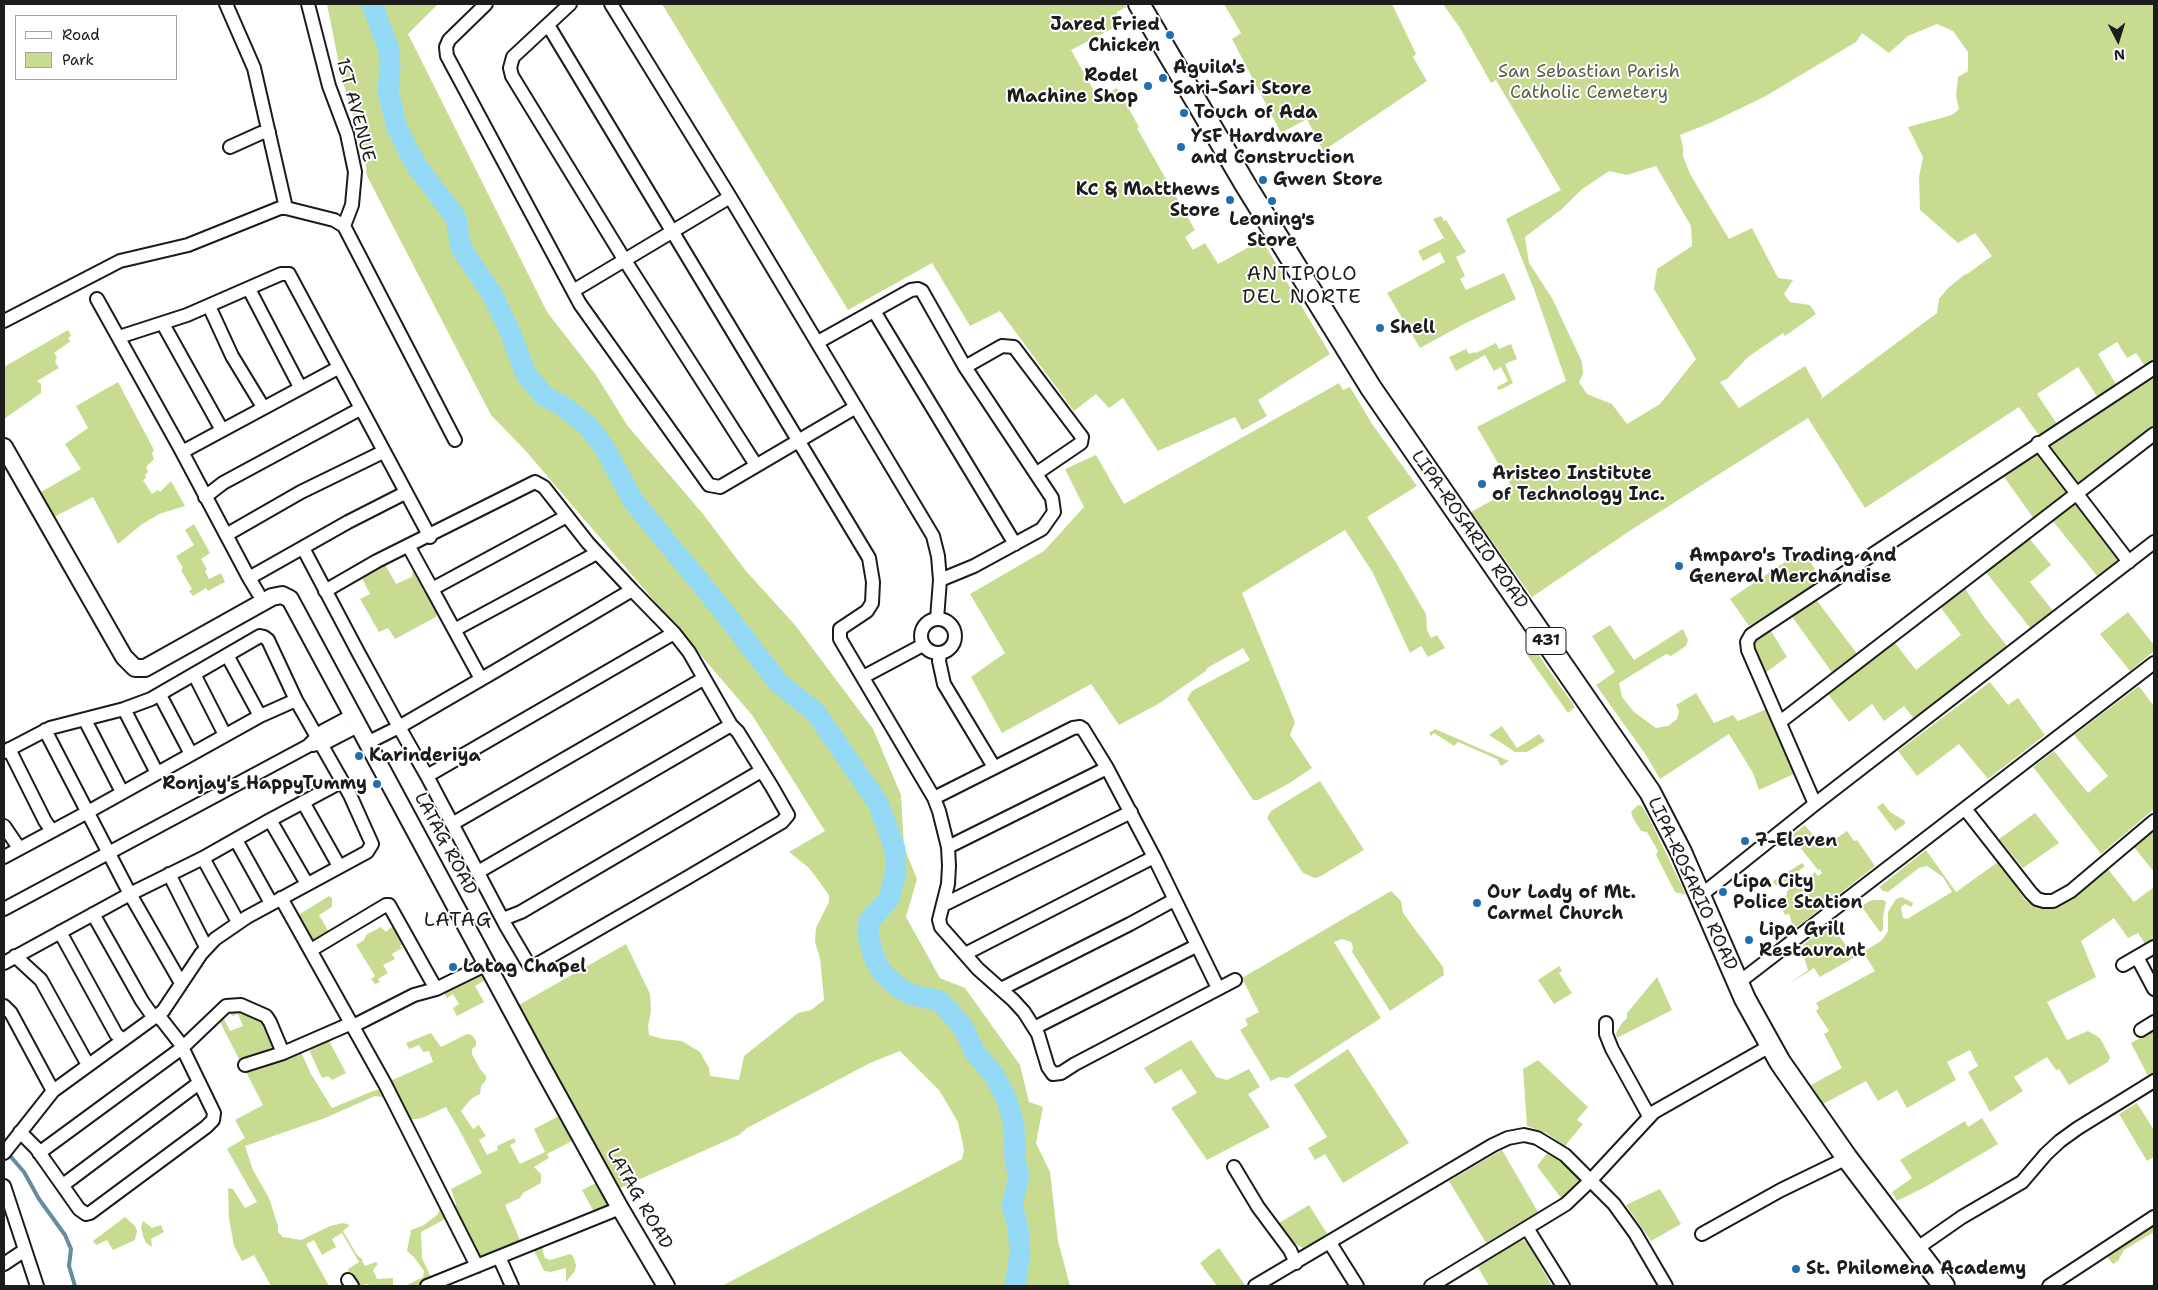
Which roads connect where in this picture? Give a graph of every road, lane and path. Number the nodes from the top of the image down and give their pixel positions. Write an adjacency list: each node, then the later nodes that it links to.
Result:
1 (226, 4): 8 (street)
2 (308, 4): 12 (street, 1ST AVENUE)
3 (486, 4): 16 (street)
4 (570, 4): 7 (street)
5 (611, 4): 10 (street)
6 (1139, 4): 115 (main road, LIPA-ROSARIO ROAD / 431)
7 (548, 25): 13 (street); 14 (street)
8 (269, 132): 9 (street); 11 (street)
9 (230, 147)
10 (730, 197): 13 (street); 23 (street)
11 (286, 208): 12 (street); 20 (street)
12 (344, 226): 33 (street)
13 (672, 230): 14 (street); 34 (street)
14 (624, 259): 16 (street); 39 (street)
15 (249, 289): 18 (street); 24 (street); 27 (street)
16 (573, 291): 39 (street)
17 (97, 299): 22 (street)
18 (209, 306): 21 (street); 28 (street)
19 (874, 311): 23 (street); 25 (street); 48 (street)
20 (4, 321)
21 (163, 324): 22 (street); 31 (street)
22 (119, 337): 37 (street)
23 (818, 342): 29 (street)
24 (338, 368): 27 (street); 30 (street)
25 (965, 368): 40 (street); 40 (street)
26 (2154, 368): 35 (street)
27 (300, 387): 28 (street)
28 (263, 407): 31 (street)
29 (856, 407): 34 (street); 54 (street)
30 (360, 410): 38 (street); 43 (street)
31 (222, 430): 37 (street)
32 (2154, 434): 42 (street)
33 (455, 440)
34 (799, 440): 39 (street); 67 (street)
35 (2038, 443): 42 (street); 76 (street)
36 (4, 447): 75 (street, LATAG ROAD)
37 (182, 452): 43 (street)
38 (383, 452): 41 (street); 45 (street)
39 (756, 466)
40 (1037, 473): 48 (street)
41 (405, 493): 46 (street); 50 (street)
42 (2077, 494): 52 (street); 76 (street)
43 (205, 497): 45 (street)
44 (567, 516): 46 (street); 51 (street); 55 (street)
45 (226, 535): 53 (street)
46 (430, 537): 49 (street)
47 (2154, 542): 52 (street)
48 (1015, 544): 54 (street)
49 (409, 547): 55 (street); 57 (street)
50 (303, 548): 53 (street); 57 (street)
51 (597, 553): 56 (street); 60 (street)
52 (2129, 562): 94 (street)
53 (249, 578): 58 (street)
54 (940, 580): 59 (street)
55 (432, 589): 60 (street)
56 (632, 590): 61 (street); 68 (street)
57 (325, 591): 78 (street)
58 (258, 593)
59 (938, 619): 62 (street); 63 (street)
60 (456, 629): 68 (street)
61 (674, 633): 69 (street); 89 (street)
62 (923, 645): 63 (street); 67 (street)
63 (940, 652): 85 (street)
64 (227, 655): 66 (street); 71 (street); 73 (street)
65 (2154, 663): 95 (street)
66 (194, 674): 70 (street); 80 (street)
67 (863, 677): 92 (street)
68 (481, 679): 78 (street)
69 (703, 679): 77 (street); 100 (street)
70 (160, 695): 72 (street); 84 (street)
71 (296, 700): 73 (street); 81 (street)
72 (124, 709): 74 (street); 88 (street)
73 (260, 716): 80 (street)
74 (85, 720): 79 (street); 91 (street)
75 (356, 720): 81 (street); 82 (street, LATAG ROAD)
76 (1780, 722): 94 (street)
77 (731, 725): 87 (street); 111 (street)
78 (399, 727): 82 (street); 89 (street)
79 (45, 730): 83 (street); 97 (street)
80 (225, 736): 84 (street)
81 (315, 742): 90 (street); 106 (street)
82 (367, 743): 131 (street, LATAG ROAD)
83 (6, 751): 102 (street)
84 (191, 754): 88 (street)
85 (994, 767): 86 (street); 92 (street)
86 (1107, 768): 96 (street); 104 (street)
87 (761, 771): 121 (street); 121 (street)
88 (157, 773): 91 (street)
89 (427, 776): 100 (street)
90 (341, 782): 93 (street); 110 (street)
91 (122, 792): 97 (street)
92 (934, 798): 104 (street)
93 (303, 802): 98 (street); 110 (street)
94 (1815, 804): 115 (street)
95 (1966, 810): 99 (street); 135 (street)
96 (1130, 812): 108 (street); 118 (street)
97 (86, 813): 102 (street); 106 (street)
98 (270, 820): 103 (street); 113 (street)
99 (2154, 821)
100 (452, 824): 111 (street)
101 (4, 826): 105 (street)
102 (52, 831): 105 (street)
103 (236, 840): 109 (street); 117 (street)
104 (948, 847): 118 (street)
105 (19, 848): 107 (street)
106 (108, 853): 114 (street); 119 (street)
107 (4, 857)
108 (1154, 857): 116 (street); 128 (street)
109 (203, 858): 112 (street); 122 (street)
110 (339, 866): 113 (street)
111 (478, 872): 121 (street)
112 (169, 874): 114 (street); 125 (street)
113 (307, 884): 117 (street)
114 (130, 894): 120 (street); 134 (street)
115 (1700, 896): 135 (main road, LIPA-ROSARIO ROAD / 431)
116 (1174, 900): 124 (street); 138 (street)
117 (276, 901): 122 (street); 127 (street)
118 (943, 905): 128 (street)
119 (4, 909)
120 (93, 914): 123 (street); 141 (street)
121 (502, 919)
122 (238, 922): 125 (street)
123 (60, 932): 130 (street); 147 (street)
124 (1196, 946): 136 (street); 145 (street)
125 (206, 947): 134 (street)
126 (2154, 947): 129 (street)
127 (311, 950): 137 (street); 144 (street)
128 (965, 954): 138 (street)
129 (2137, 957): 132 (street); 139 (street)
130 (9, 959): 151 (street)
131 (487, 964): 137 (street); 165 (street, LATAG ROAD)
132 (2123, 965)
133 (1235, 980): 136 (street)
134 (181, 983): 141 (street)
135 (1738, 983): 148 (main road, LIPA-ROSARIO ROAD / 431)
136 (1218, 988): 145 (street)
137 (436, 989): 144 (street)
138 (1000, 989): 145 (street)
139 (2154, 989)
140 (4, 1006): 155 (street)
141 (155, 1017): 147 (street); 149 (street)
142 (2154, 1022): 146 (street)
143 (1606, 1023): 156 (street)
144 (352, 1025): 150 (street); 176 (street)
145 (1034, 1028)
146 (2141, 1030)
147 (123, 1040): 151 (street)
148 (1770, 1046): 156 (street); 160 (main road, LIPA-ROSARIO ROAD / 431)
149 (182, 1048): 150 (street); 154 (street); 159 (street)
150 (283, 1053): 152 (street)
151 (88, 1065): 155 (street)
152 (245, 1065)
153 (2154, 1081): 171 (street)
154 (199, 1083): 163 (street); 163 (street)
155 (53, 1091): 157 (street)
156 (1649, 1116): 162 (street)
157 (20, 1132): 158 (street); 159 (street)
158 (4, 1153)
159 (39, 1153): 163 (street)
160 (1847, 1158): 169 (street); 171 (main road, LIPA-ROSARIO ROAD / 431)
161 (1234, 1167): 174 (street)
162 (1590, 1181): 168 (street); 170 (street); 186 (street)
163 (63, 1185)
164 (4, 1186): 166 (street)
165 (620, 1208): 173 (street); 181 (street, LATAG ROAD)
166 (8, 1212): 172 (street)
167 (2154, 1217): 187 (street)
168 (1527, 1228): 184 (street); 185 (street)
169 (1702, 1234)
170 (1330, 1243): 174 (street); 183 (street)
171 (1916, 1249): 177 (main road, LIPA-ROSARIO ROAD / 431)
172 (25, 1250): 175 (street); 178 (street)
173 (499, 1257): 176 (street); 180 (street)
174 (1296, 1263): 182 (street)
175 (4, 1264)
176 (477, 1266): 179 (street)
177 (1942, 1284)
178 (37, 1286)
179 (427, 1286)
180 (512, 1286)
181 (666, 1286)
182 (1255, 1286)
183 (1357, 1286)
184 (1431, 1286)
185 (1563, 1286)
186 (1666, 1286)
187 (2049, 1286)

